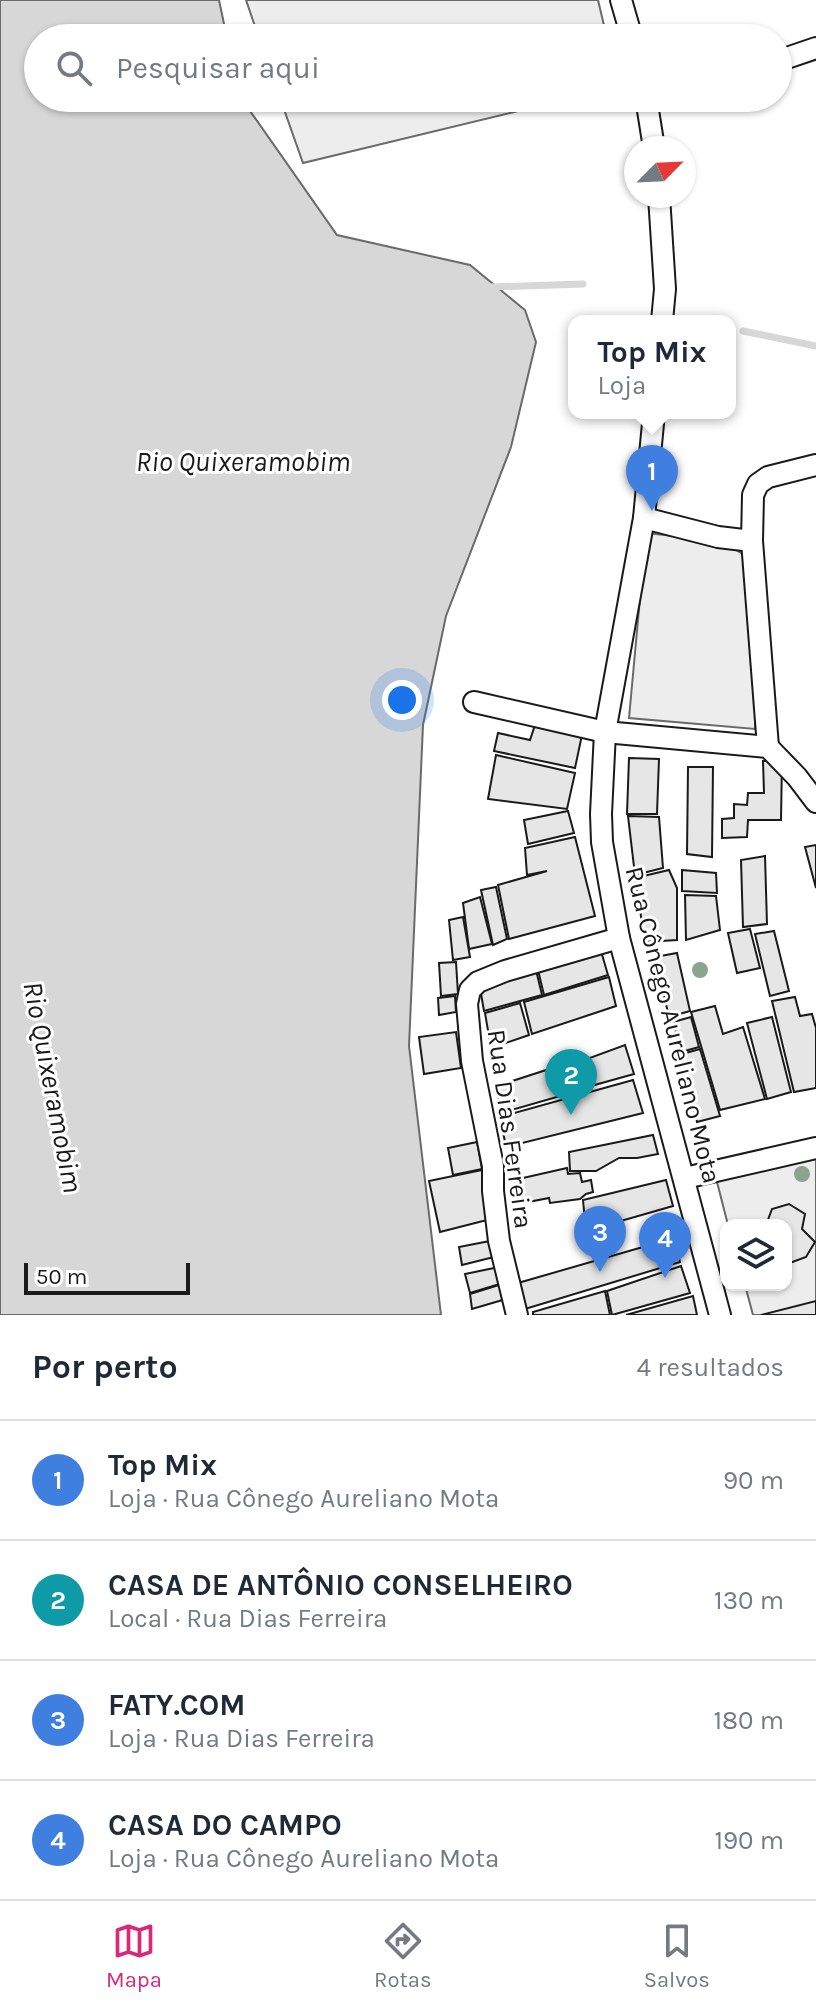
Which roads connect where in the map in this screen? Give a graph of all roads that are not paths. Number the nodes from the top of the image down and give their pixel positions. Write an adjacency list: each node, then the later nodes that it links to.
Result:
1 (621, 0): 2 (street)
2 (628, 24)
3 (816, 48): 4 (street)
4 (792, 56)
5 (653, 112): 6 (street)
6 (654, 136)
7 (660, 208): 8 (street)
8 (663, 315)
9 (653, 419): 11 (street, Rua Cônego Aureliano Mota)
10 (816, 465): 12 (street)
11 (644, 518): 12 (street); 14 (street, Rua Cônego Aureliano Mota)
12 (752, 541): 15 (street)
13 (474, 702): 14 (street)
14 (605, 732): 15 (street); 17 (street, Rua Cônego Aureliano Mota)
15 (768, 747): 16 (street)
16 (816, 802)
17 (619, 938): 19 (street, Rua Cônego Aureliano Mota); 20 (street, Rua Dias Ferreira)
18 (816, 1148): 19 (street)
19 (685, 1178): 21 (street, Rua Cônego Aureliano Mota)
20 (517, 1315)
21 (720, 1315)

